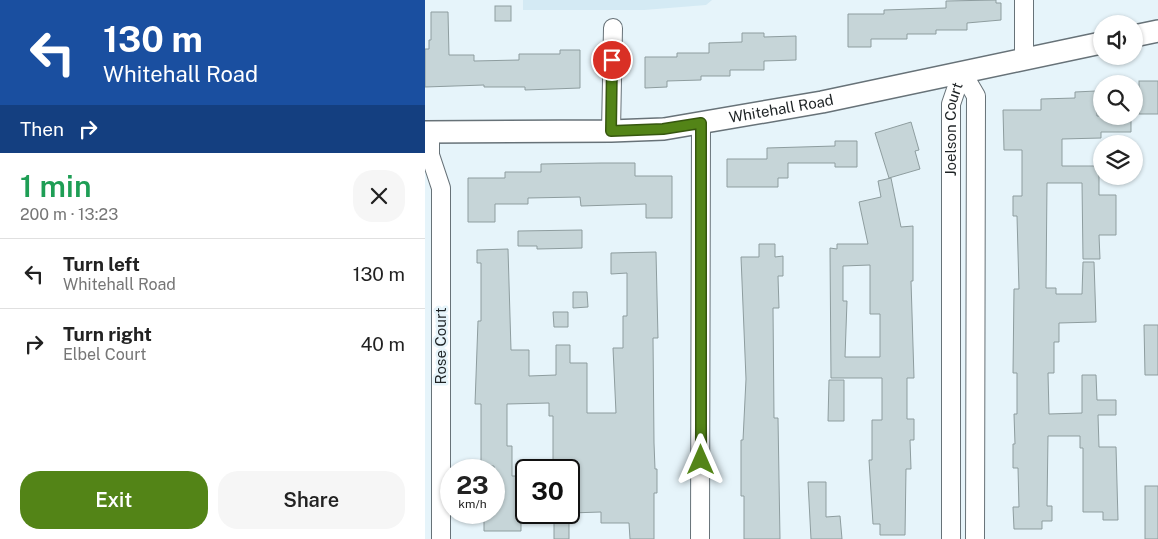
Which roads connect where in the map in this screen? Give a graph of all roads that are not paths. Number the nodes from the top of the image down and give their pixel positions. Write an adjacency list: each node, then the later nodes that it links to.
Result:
1 (1024, 0): 6 (street)
2 (613, 28): 9 (street)
3 (1158, 31): 4 (street)
4 (1143, 34)
5 (1093, 45): 6 (street, Whitehall Road)
6 (1024, 59): 7 (street, Whitehall Road)
7 (962, 72): 8 (street, Whitehall Road); 12 (street, Joelson Court); 13 (street, Joelson Court)
8 (701, 123): 9 (street, Whitehall Road); 17 (street)
9 (611, 131): 10 (street, Whitehall Road)
10 (428, 132): 11 (street, Rose Court)
11 (428, 162): 16 (street, Rose Court)
12 (951, 271): 13 (street); 14 (street, Joelson Court)
13 (975, 271): 15 (street, Joelson Court)
14 (951, 434): 15 (street); 18 (street, Joelson Court)
15 (975, 434): 19 (street, Joelson Court)
16 (441, 539)
17 (700, 539)
18 (951, 539)
19 (975, 539)

